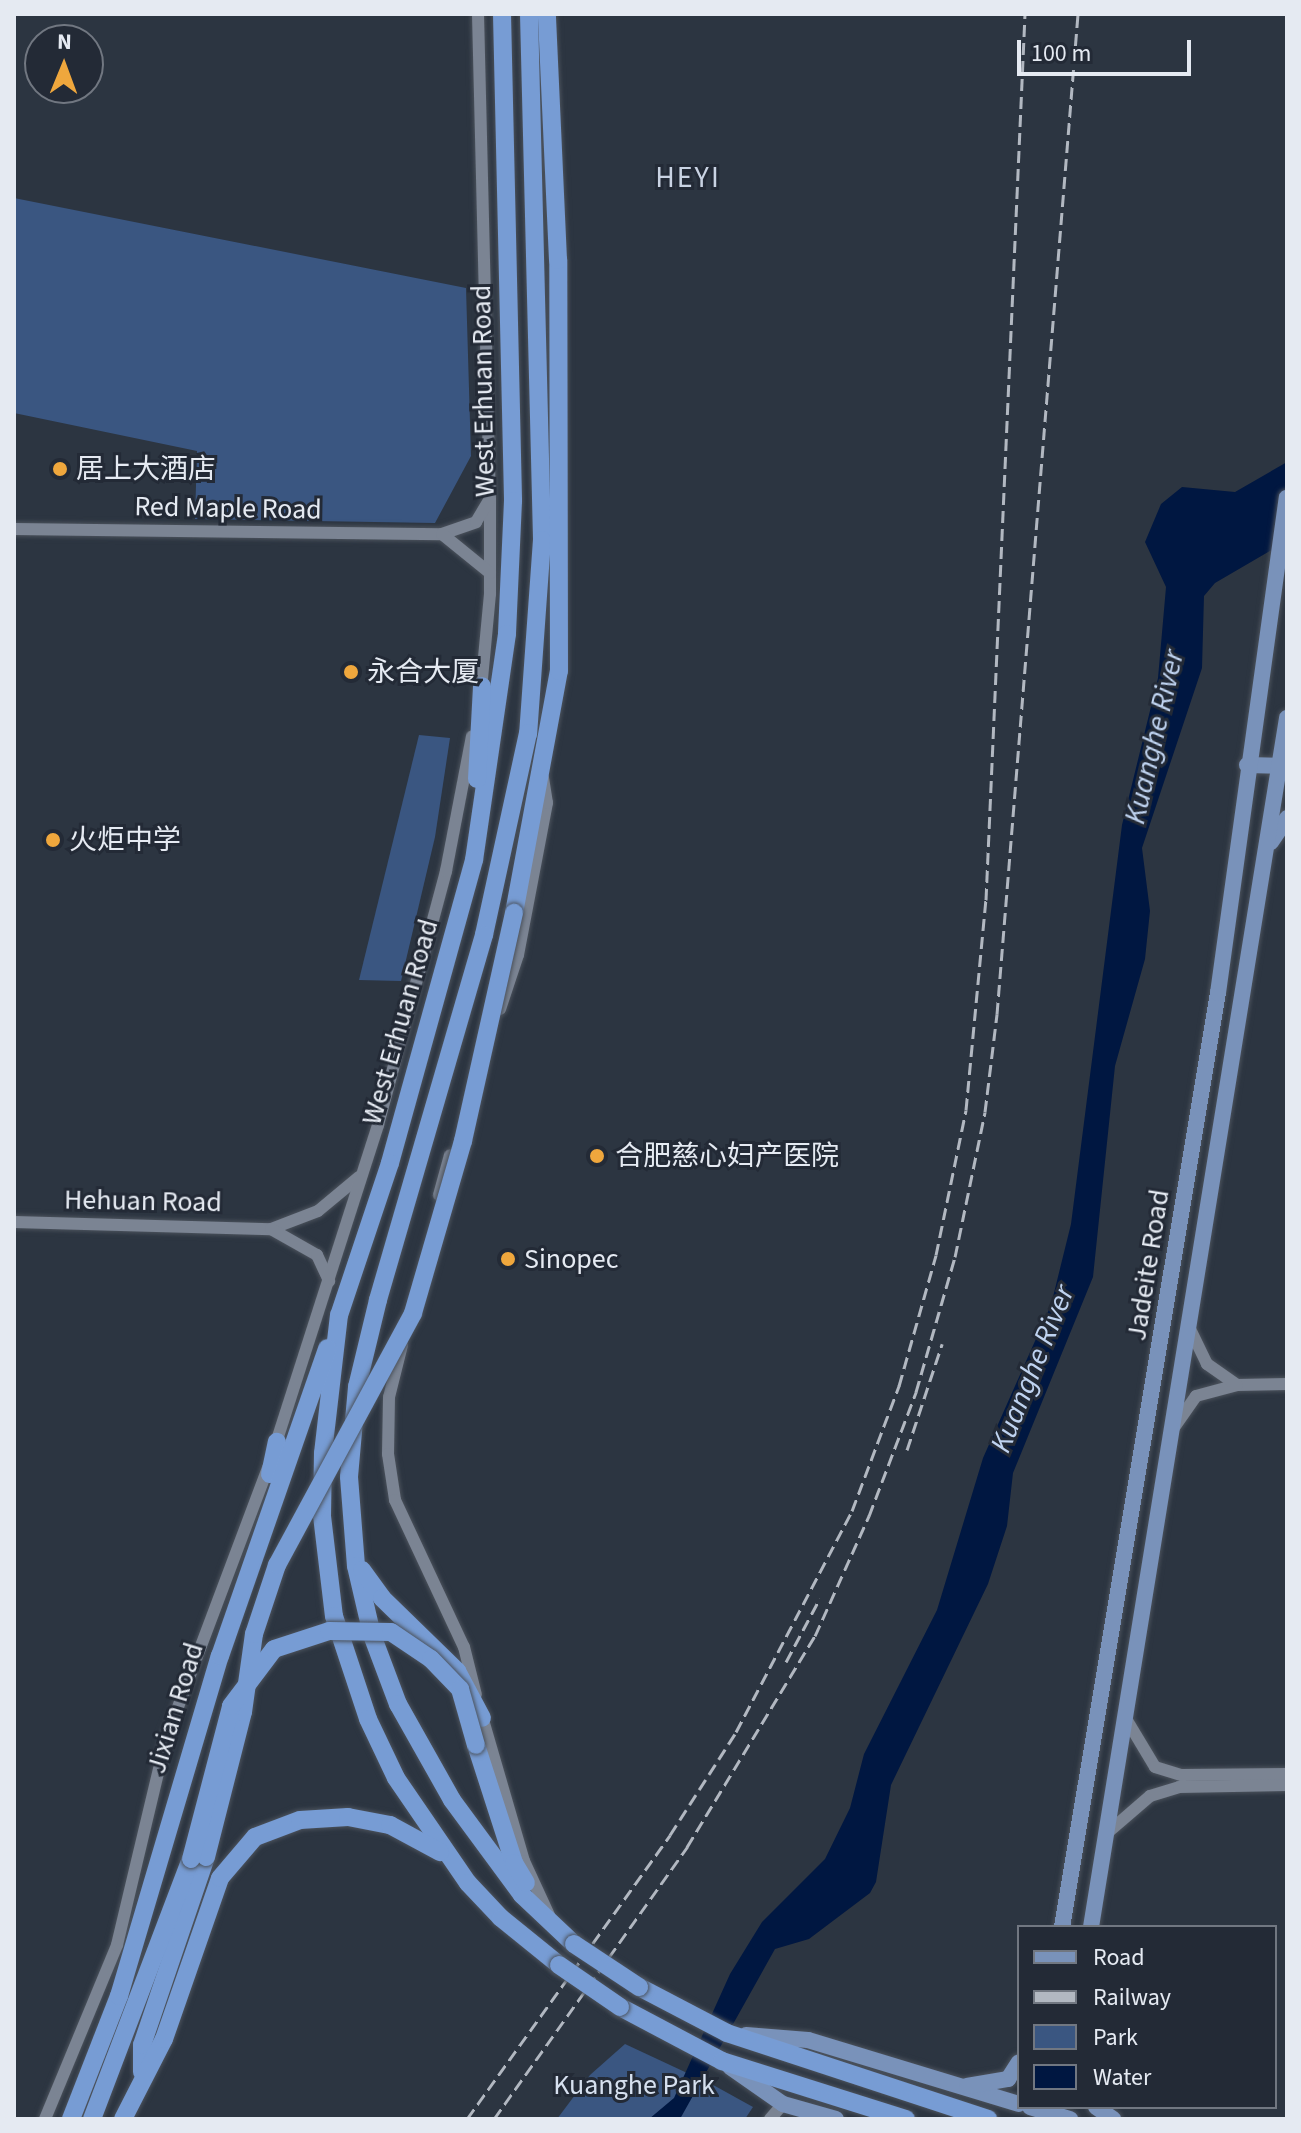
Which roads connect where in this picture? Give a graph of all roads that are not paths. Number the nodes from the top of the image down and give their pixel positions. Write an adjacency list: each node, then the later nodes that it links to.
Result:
1 (478, 14): 5 (street)
2 (502, 14): 18 (highway, West Erhuan Road)
3 (547, 14): 15 (highway)
4 (530, 20): 12 (highway, West Erhuan Road)
5 (490, 498): 8 (street); 9 (street)
6 (1287, 498): 13 (main road, Jadeite Road)
7 (14, 529): 8 (street, Red Maple Road)
8 (442, 534): 9 (street)
9 (490, 573): 10 (street)
10 (482, 686): 18 (highway); 20 (street)
11 (1287, 718): 14 (main road, Jadeite Road)
12 (527, 736): 19 (highway); 30 (highway, West Erhuan Road)
13 (1248, 756): 14 (main road); 40 (main road, Jadeite Road)
14 (1284, 758): 17 (main road, Jadeite Road)
15 (542, 773): 19 (highway); 33 (street)
16 (1287, 818): 17 (main road)
17 (1266, 850): 25 (main road, Jadeite Road)
18 (474, 860): 24 (highway, West Erhuan Road)
19 (514, 913): 38 (highway, bridge)
20 (361, 1175): 22 (street); 23 (street)
21 (14, 1222): 22 (street, Hehuan Road)
22 (271, 1229): 23 (street)
23 (329, 1281): 29 (street)
24 (339, 1315): 31 (highway, Jixian Road); 37 (highway, West Erhuan Road)
25 (1189, 1327): 27 (street); 28 (main road, Jadeite Road)
26 (1287, 1384): 27 (street)
27 (1237, 1385): 28 (street)
28 (1172, 1432): 32 (main road, Jadeite Road)
29 (277, 1442): 31 (highway); 51 (street)
30 (355, 1553): 33 (highway); 39 (highway, West Erhuan Road)
31 (252, 1559): 52 (highway, Jixian Road)
32 (1125, 1717): 34 (street); 36 (main road, Jadeite Road)
33 (482, 1718): 39 (street)
34 (1287, 1774)
35 (1287, 1785): 36 (street)
36 (1106, 1834): 41 (main road, Jadeite Road)
37 (446, 1855): 43 (highway, West Erhuan Road, bridge); 45 (highway)
38 (199, 1858): 39 (highway, bridge); 45 (highway); 53 (highway)
39 (554, 1925): 42 (highway, West Erhuan Road, bridge)
40 (1062, 1925)
41 (1091, 1925)
42 (727, 2033): 46 (main road); 58 (highway, West Erhuan Road)
43 (722, 2061): 48 (main road); 57 (highway, West Erhuan Road)
44 (1017, 2065): 46 (main road)
45 (142, 2075): 54 (highway)
46 (960, 2087): 47 (main road)
47 (1017, 2103)
48 (783, 2104): 55 (street); 56 (main road)
49 (1040, 2109): 50 (main road)
50 (1062, 2115)
51 (45, 2119)
52 (71, 2119)
53 (92, 2119)
54 (123, 2119)
55 (770, 2119)
56 (836, 2119)
57 (906, 2119)
58 (988, 2119)

